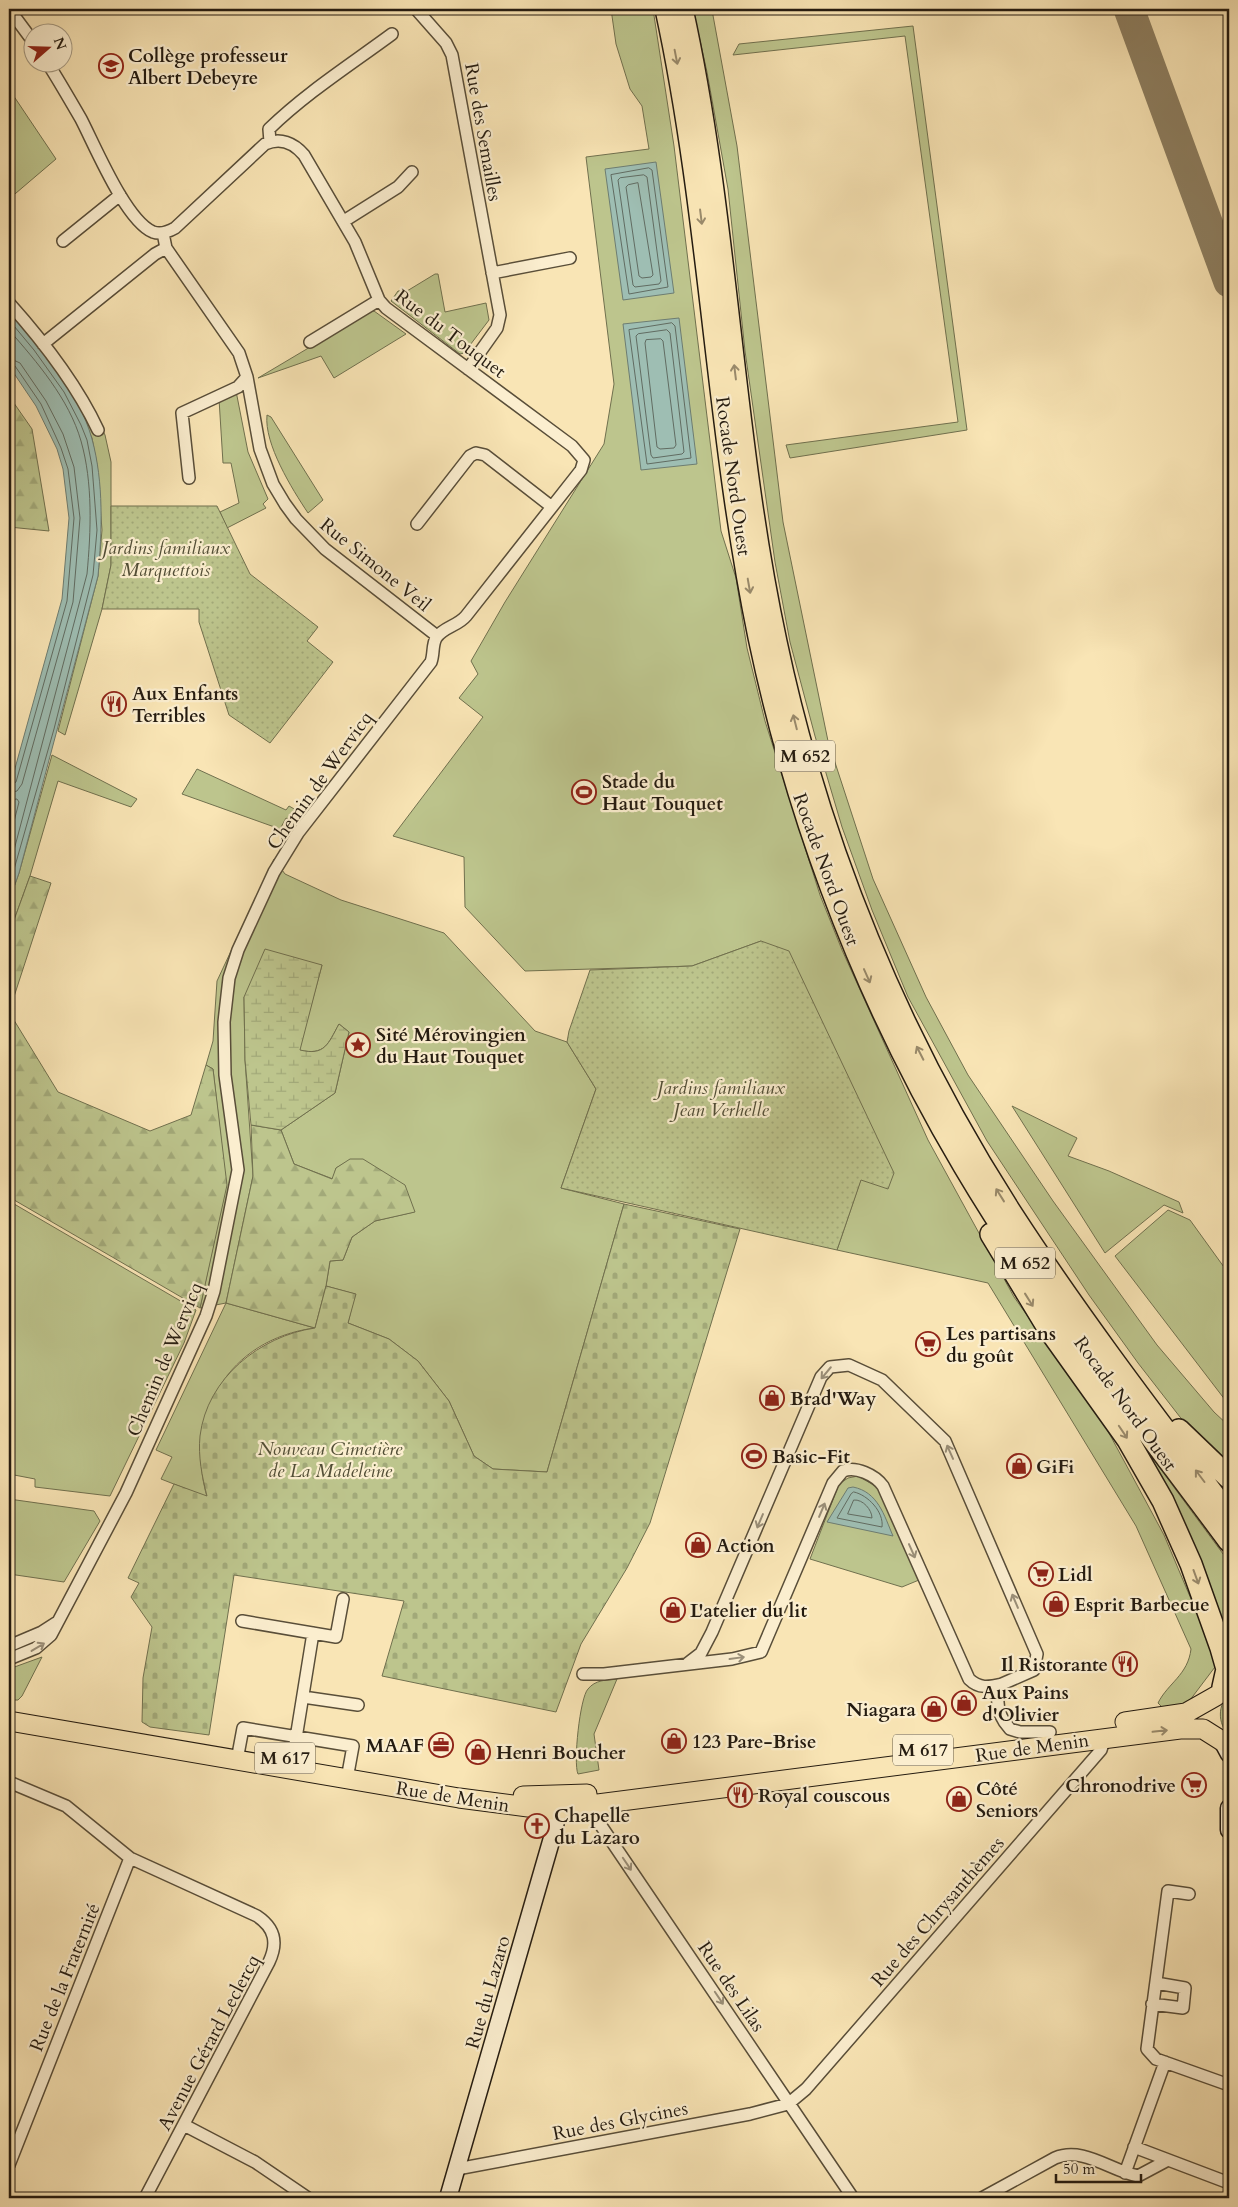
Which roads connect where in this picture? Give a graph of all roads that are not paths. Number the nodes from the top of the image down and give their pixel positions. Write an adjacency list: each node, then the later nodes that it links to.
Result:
1 (9, 9): 5 (street)
2 (416, 9): 16 (street, Rue des Semailles)
3 (666, 9): 28 (highway, Rocade Nord Ouest / M 652, one-way to 28)
4 (682, 9): 29 (highway, Rocade Nord Ouest / M 652, one-way to 4)
5 (22, 27)
6 (392, 34): 8 (street)
7 (53, 72): 10 (street)
8 (270, 142): 11 (street, Rue du Touquet); 12 (street)
9 (412, 172): 11 (street)
10 (120, 195): 12 (street); 13 (street)
11 (344, 220): 17 (street, Rue du Touquet)
12 (163, 234): 14 (street)
13 (63, 241)
14 (166, 248): 20 (street); 22 (street, Rue Simone Veil)
15 (570, 258): 16 (street)
16 (492, 272): 21 (street, Rue des Semailles)
17 (379, 300): 19 (street); 21 (street, Rue du Touquet)
18 (9, 303): 20 (street)
19 (310, 342)
20 (43, 344): 23 (street)
21 (468, 369): 25 (street, Rue du Touquet)
22 (247, 377): 24 (street); 27 (street, Rue Simone Veil)
23 (98, 430)
24 (189, 478)
25 (552, 507): 26 (street); 27 (street)
26 (417, 524)
27 (437, 636): 35 (street, Chemin de Wervicq)
28 (911, 1070): 32 (highway, Rocade Nord Ouest / M 652); 42 (highway, one-way to 42)
29 (1013, 1216): 30 (highway); 31 (highway, Rocade Nord Ouest / M 652, one-way to 29)
30 (1229, 1478)
31 (1229, 1515)
32 (1229, 1541)
33 (343, 1599): 36 (street)
34 (242, 1620): 36 (street)
35 (56, 1623): 37 (street); 38 (street, Chemin de Wervicq, one-way to 35)
36 (313, 1633): 43 (street)
37 (9, 1646)
38 (9, 1659)
39 (688, 1663): 40 (street); 41 (street, one-way to 41); 41 (street, one-way to 39)
40 (583, 1674)
41 (1002, 1684): 47 (street)
42 (1223, 1689): 47 (main road, Rue de Menin / M 617); 50 (main road)
43 (303, 1697): 44 (street); 48 (street)
44 (358, 1705)
45 (9, 1710): 51 (main road, Rue de Menin / M 617)
46 (9, 1721): 51 (main road, Rue de Menin / M 617)
47 (1050, 1732): 53 (main road, Rue de Menin / M 617)
48 (297, 1737): 51 (street); 52 (street); 54 (street)
49 (1106, 1737): 50 (main road, Rue de Menin / M 617, one-way to 50); 53 (main road, Rue de Menin / M 617); 66 (street, Rue des Chrysanthèmes)
50 (1227, 1748)
51 (238, 1755): 52 (main road, Rue de Menin / M 617)
52 (292, 1764): 54 (main road, Rue de Menin / M 617)
53 (824, 1769): 56 (main road, Rue de Menin / M 617)
54 (348, 1774): 57 (main road, Rue de Menin / M 617)
55 (9, 1782): 60 (street, Avenue Gérard Leclercq)
56 (584, 1800): 57 (main road, Rue de Menin / M 617); 66 (street, Rue des Lilas, one-way to 66)
57 (560, 1803): 71 (street, Rue du Lazaro)
58 (1229, 1808): 59 (street)
59 (1229, 1830)
60 (130, 1858): 67 (street, Avenue Gérard Leclercq); 70 (street, Rue de la Fraternité)
61 (1189, 1894): 62 (street)
62 (1156, 1983): 63 (street); 63 (street)
63 (1152, 2004): 64 (street)
64 (1165, 2062): 65 (street); 68 (street)
65 (1229, 2085)
66 (788, 2104): 71 (street, Rue des Glycines); 77 (street, Rue des Lilas)
67 (184, 2125): 74 (street, Avenue Gérard Leclercq); 75 (street)
68 (1134, 2147): 69 (street); 72 (street)
69 (1168, 2160): 72 (street); 73 (street)
70 (9, 2165)
71 (457, 2169): 76 (street, Rue du Lazaro)
72 (1125, 2172): 78 (street)
73 (1229, 2183)
74 (145, 2198)
75 (308, 2198)
76 (448, 2198)
77 (853, 2198)
78 (982, 2198)

